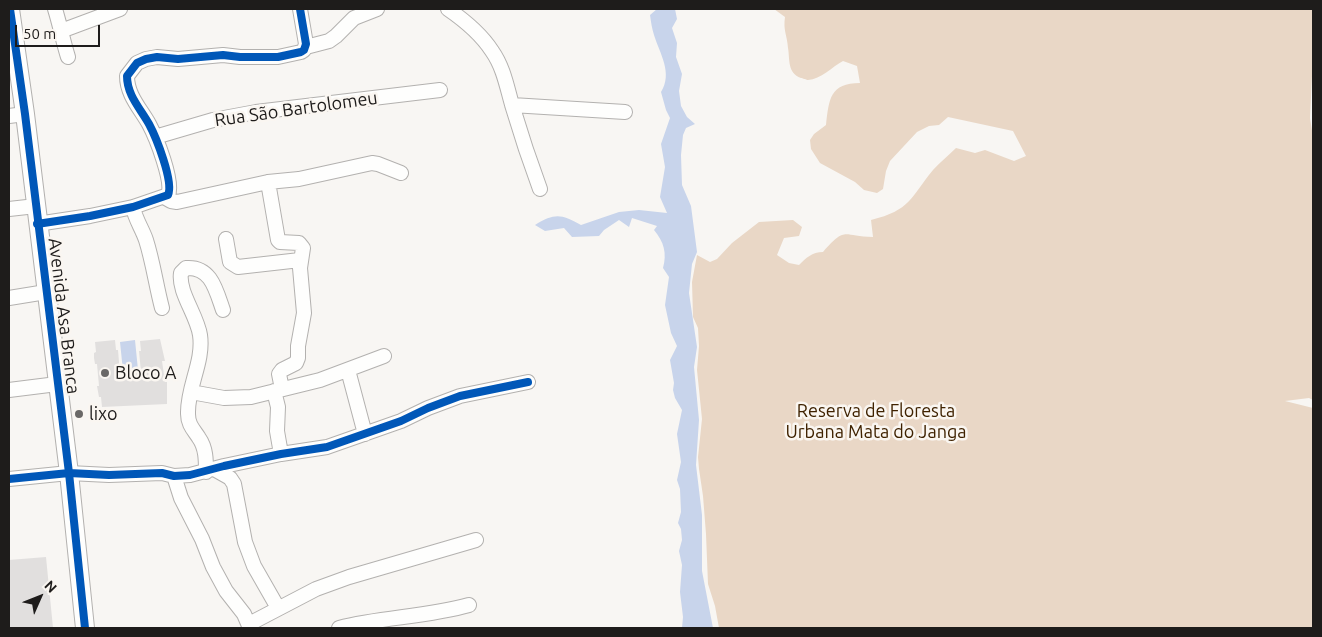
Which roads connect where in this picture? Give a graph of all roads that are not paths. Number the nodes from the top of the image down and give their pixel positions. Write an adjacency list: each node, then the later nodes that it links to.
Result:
1 (10, 9): 7 (street, Avenida Asa Branca)
2 (55, 9): 8 (street)
3 (120, 9): 8 (street)
4 (300, 9): 9 (street)
5 (377, 9): 9 (street)
6 (448, 9): 12 (street)
7 (11, 28): 14 (street, Avenida Asa Branca)
8 (61, 31): 10 (street)
9 (306, 44): 15 (street)
10 (68, 57)
11 (440, 90): 15 (street, Rua São Bartolomeu)
12 (512, 105): 13 (street); 18 (street)
13 (624, 112)
14 (17, 115): 20 (street, Avenida Asa Branca)
15 (155, 137): 19 (street)
16 (401, 173): 17 (street)
17 (268, 182): 19 (street); 25 (street)
18 (540, 188)
19 (164, 198): 21 (street)
20 (36, 206): 22 (street); 23 (street, Avenida Asa Branca)
21 (133, 207): 23 (street); 28 (street)
22 (9, 209)
23 (38, 224): 26 (street, Avenida Asa Branca)
24 (226, 240): 25 (street)
25 (300, 260): 35 (street)
26 (46, 292): 27 (street); 33 (street, Avenida Asa Branca)
27 (9, 298)
28 (162, 308)
29 (223, 310): 36 (street)
30 (384, 356): 31 (street)
31 (348, 370): 35 (street); 37 (street)
32 (528, 382): 37 (street)
33 (57, 384): 34 (street); 40 (street, Avenida Asa Branca)
34 (9, 390)
35 (278, 390): 36 (street); 38 (street)
36 (191, 392): 39 (street)
37 (365, 434): 38 (street)
38 (281, 454): 39 (street)
39 (210, 470): 41 (street); 45 (street)
40 (68, 473): 41 (street); 42 (street); 47 (street, Avenida Asa Branca)
41 (174, 476): 46 (street)
42 (9, 480)
43 (476, 540): 45 (street)
44 (469, 605): 48 (street)
45 (278, 608): 46 (street)
46 (250, 626)
47 (85, 628)
48 (339, 628)

